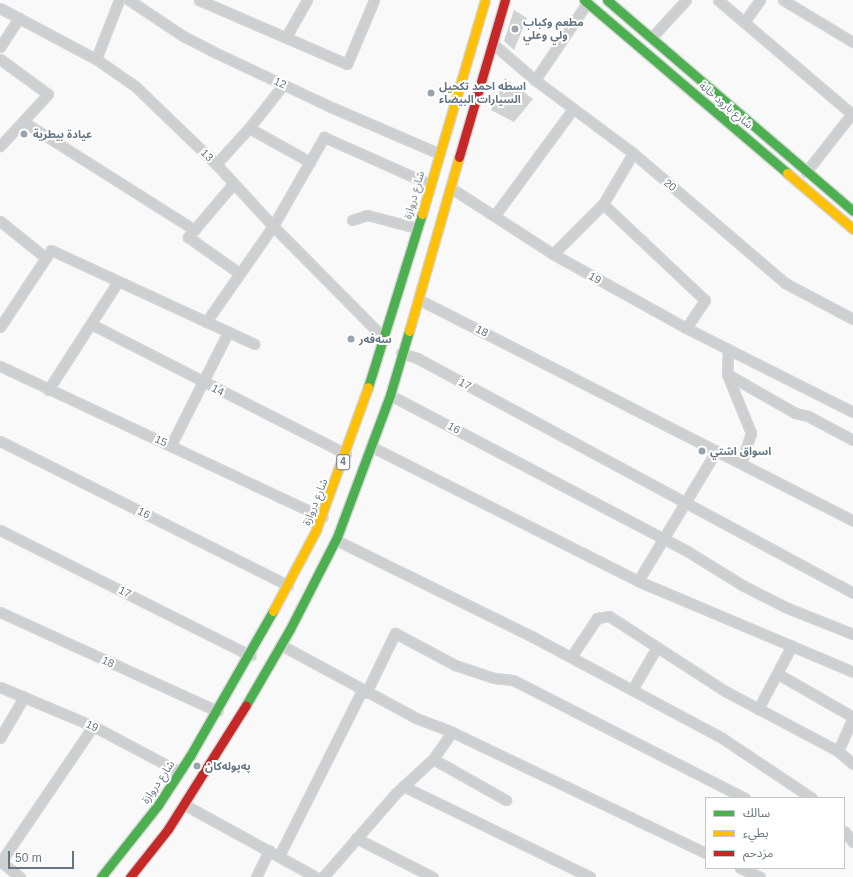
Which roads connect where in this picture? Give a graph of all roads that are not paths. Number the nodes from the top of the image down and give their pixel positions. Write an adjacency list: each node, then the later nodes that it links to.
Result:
1 (118, 0): 22 (street)
2 (129, 0): 25 (street, 12)
3 (198, 0): 17 (street)
4 (307, 0): 17 (street)
5 (373, 0): 17 (street)
6 (607, 0): 18 (main road, شارع بارود خانة)
7 (686, 0): 18 (street)
8 (718, 0): 16 (street)
9 (760, 0): 16 (street)
10 (783, 0): 19 (street)
11 (482, 2): 31 (main road, شارع دروازة / 4)
12 (585, 2): 24 (street); 46 (main road, شارع بارود خانة)
13 (505, 3): 20 (main road, شارع دروازة / 4)
14 (0, 8): 15 (street, 13)
15 (19, 18): 21 (street); 22 (street, 13)
16 (744, 22): 27 (street)
17 (286, 37)
18 (652, 37): 35 (main road, شارع بارود خانة)
19 (853, 42)
20 (492, 43): 24 (street, 20); 38 (main road, شارع دروازة / 4)
21 (0, 47)
22 (96, 58): 34 (street, 13)
23 (0, 60): 28 (street)
24 (535, 80): 26 (street, 20)
25 (283, 85): 29 (street); 31 (street, 12)
26 (573, 108): 32 (street, 20); 41 (street)
27 (853, 114): 35 (street)
28 (24, 122): 30 (street); 47 (street)
29 (249, 128): 33 (street); 34 (street)
30 (0, 146)
31 (438, 153): 37 (main road, شارع دروازة / 4)
32 (633, 153): 39 (street); 53 (street, 20)
33 (310, 162): 37 (street); 44 (street)
34 (216, 164): 36 (street, 13)
35 (806, 172): 40 (main road, شارع بارود خانة)
36 (233, 184): 44 (street, 13); 47 (street)
37 (429, 184): 45 (main road, شارع دروازة / 4)
38 (451, 188): 41 (street, 19); 52 (main road, شارع دروازة / 4)
39 (603, 204): 48 (street); 57 (street)
40 (853, 210)
41 (495, 215): 48 (street, 19)
42 (352, 220): 45 (street)
43 (0, 221): 49 (street)
44 (273, 226): 50 (street); 59 (street, 13)
45 (417, 228): 59 (main road, شارع دروازة / 4)
46 (853, 229)
47 (195, 230): 50 (street)
48 (553, 254): 57 (street, 19)
49 (46, 258): 51 (street); 56 (street)
50 (239, 273): 54 (street)
51 (117, 283): 54 (street); 55 (street)
52 (418, 299): 62 (main road, شارع دروازة / 4); 73 (street, 18)
53 (853, 319)
54 (206, 322): 58 (street)
55 (91, 324): 65 (street, 14); 66 (street)
56 (0, 327)
57 (686, 328): 61 (street, 19)
58 (228, 332): 60 (street); 65 (street)
59 (385, 339): 74 (main road, شارع دروازة / 4)
60 (254, 344)
61 (728, 349): 64 (street); 68 (street, 19)
62 (401, 353): 67 (main road, شارع دروازة / 4); 76 (street, 17)
63 (0, 366): 66 (street, 15)
64 (727, 374): 69 (street); 75 (street)
65 (202, 382): 71 (street); 74 (street, 14)
66 (48, 390): 71 (street, 15)
67 (390, 395): 72 (main road, شارع دروازة / 4); 81 (street, 16)
68 (853, 412)
69 (853, 440)
70 (0, 441): 83 (street, 16)
71 (171, 445): 77 (street, 15)
72 (372, 447): 80 (main road, شارع دروازة / 4); 82 (street)
73 (716, 451): 75 (street, 18); 76 (street)
74 (346, 454): 77 (main road, شارع دروازة / 4)
75 (740, 463): 78 (street, 18)
76 (685, 504): 81 (street); 84 (street, 17)
77 (322, 517): 83 (main road, شارع دروازة / 4)
78 (853, 521)
79 (0, 530): 91 (street, 17)
80 (336, 540): 85 (main road, شارع دروازة / 4); 92 (street)
81 (662, 540): 82 (street); 87 (street, 16)
82 (638, 581): 89 (street)
83 (288, 585): 85 (main road, شارع دروازة / 4)
84 (853, 593)
85 (290, 605): 88 (main road, شارع دروازة / 4); 91 (main road, شارع دروازة / 4)
86 (0, 612): 100 (street, 18)
87 (853, 634)
88 (281, 645): 97 (street); 113 (main road, شارع دروازة / 4)
89 (792, 645): 93 (street); 94 (street)
90 (657, 646): 92 (street); 96 (street); 99 (street)
91 (250, 655): 100 (main road, شارع دروازة / 4)
92 (571, 657): 96 (street)
93 (853, 672)
94 (778, 674): 99 (street); 101 (street)
95 (0, 686): 98 (street, 19)
96 (632, 690): 111 (street)
97 (364, 692): 103 (street); 110 (street); 119 (street)
98 (24, 697): 102 (street, 19); 104 (street)
99 (758, 709): 105 (street)
100 (217, 711): 108 (main road, شارع دروازة / 4)
101 (853, 718): 105 (street)
102 (93, 726): 108 (street, 19); 120 (street)
103 (452, 732): 106 (street); 118 (street)
104 (0, 738)
105 (838, 751): 107 (street)
106 (433, 759): 109 (street); 112 (street)
107 (853, 764)
108 (180, 772): 123 (main road, شارع دروازة / 4)
109 (403, 786): 115 (street); 129 (street)
110 (743, 797)
111 (810, 797)
112 (506, 800)
113 (185, 805): 117 (street); 124 (main road, شارع دروازة / 4)
114 (845, 832): 116 (street)
115 (356, 838): 127 (street); 128 (street)
116 (853, 842)
117 (269, 850): 119 (street); 125 (street)
118 (705, 853)
119 (279, 856): 126 (street)
120 (0, 862): 122 (street)
121 (742, 869): 130 (street)
122 (20, 877)
123 (101, 877)
124 (130, 877)
125 (256, 877)
126 (316, 877)
127 (323, 877)
128 (434, 877)
129 (590, 877)
130 (760, 877)

